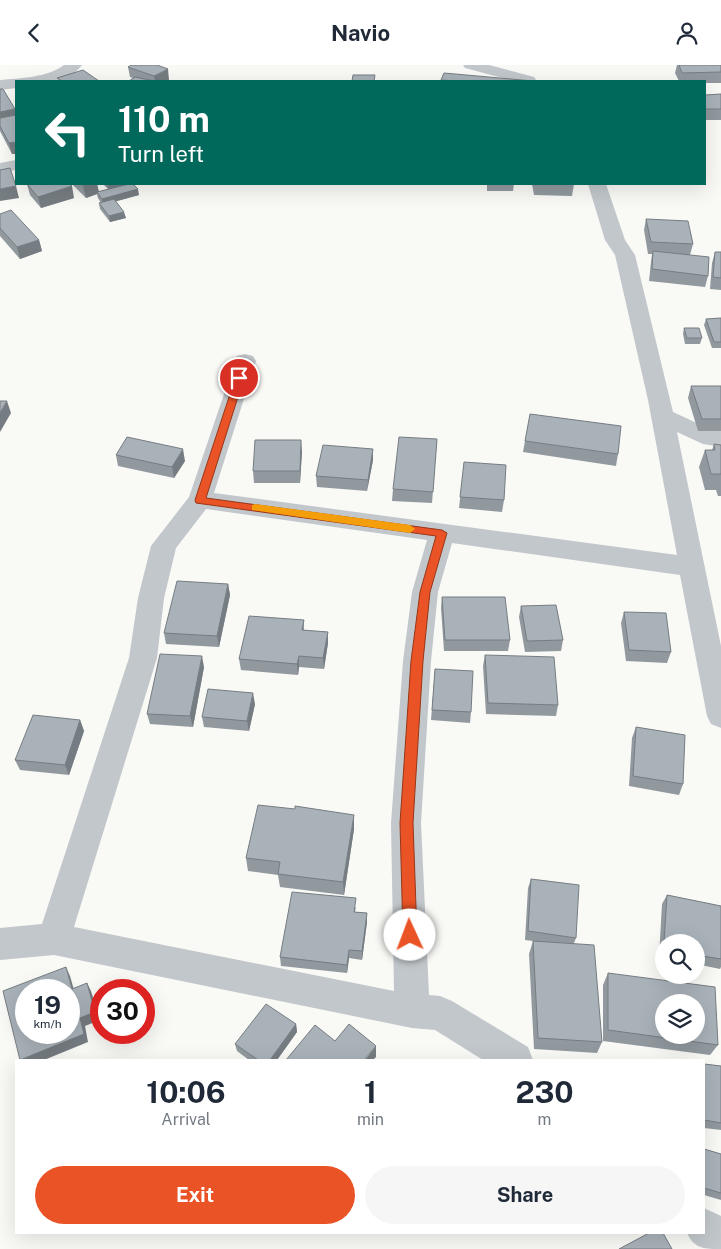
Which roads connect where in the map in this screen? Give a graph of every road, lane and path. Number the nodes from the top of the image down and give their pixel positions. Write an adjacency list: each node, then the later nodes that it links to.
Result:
1 (74, 65): 3 (street)
2 (471, 65): 4 (street)
3 (32, 80)
4 (528, 80)
5 (15, 83): 6 (street)
6 (0, 85)
7 (15, 165): 8 (street)
8 (0, 167)
9 (598, 185): 11 (street)
10 (245, 361): 13 (street)
11 (662, 416): 12 (street); 15 (street)
12 (721, 439)
13 (200, 500): 14 (street); 17 (street)
14 (442, 533): 15 (street); 19 (street)
15 (692, 567): 16 (street)
16 (721, 716)
17 (54, 939): 18 (street); 19 (street)
18 (0, 944)
19 (412, 1011): 20 (street)
20 (513, 1059)
21 (705, 1228): 22 (street)
22 (721, 1239)

